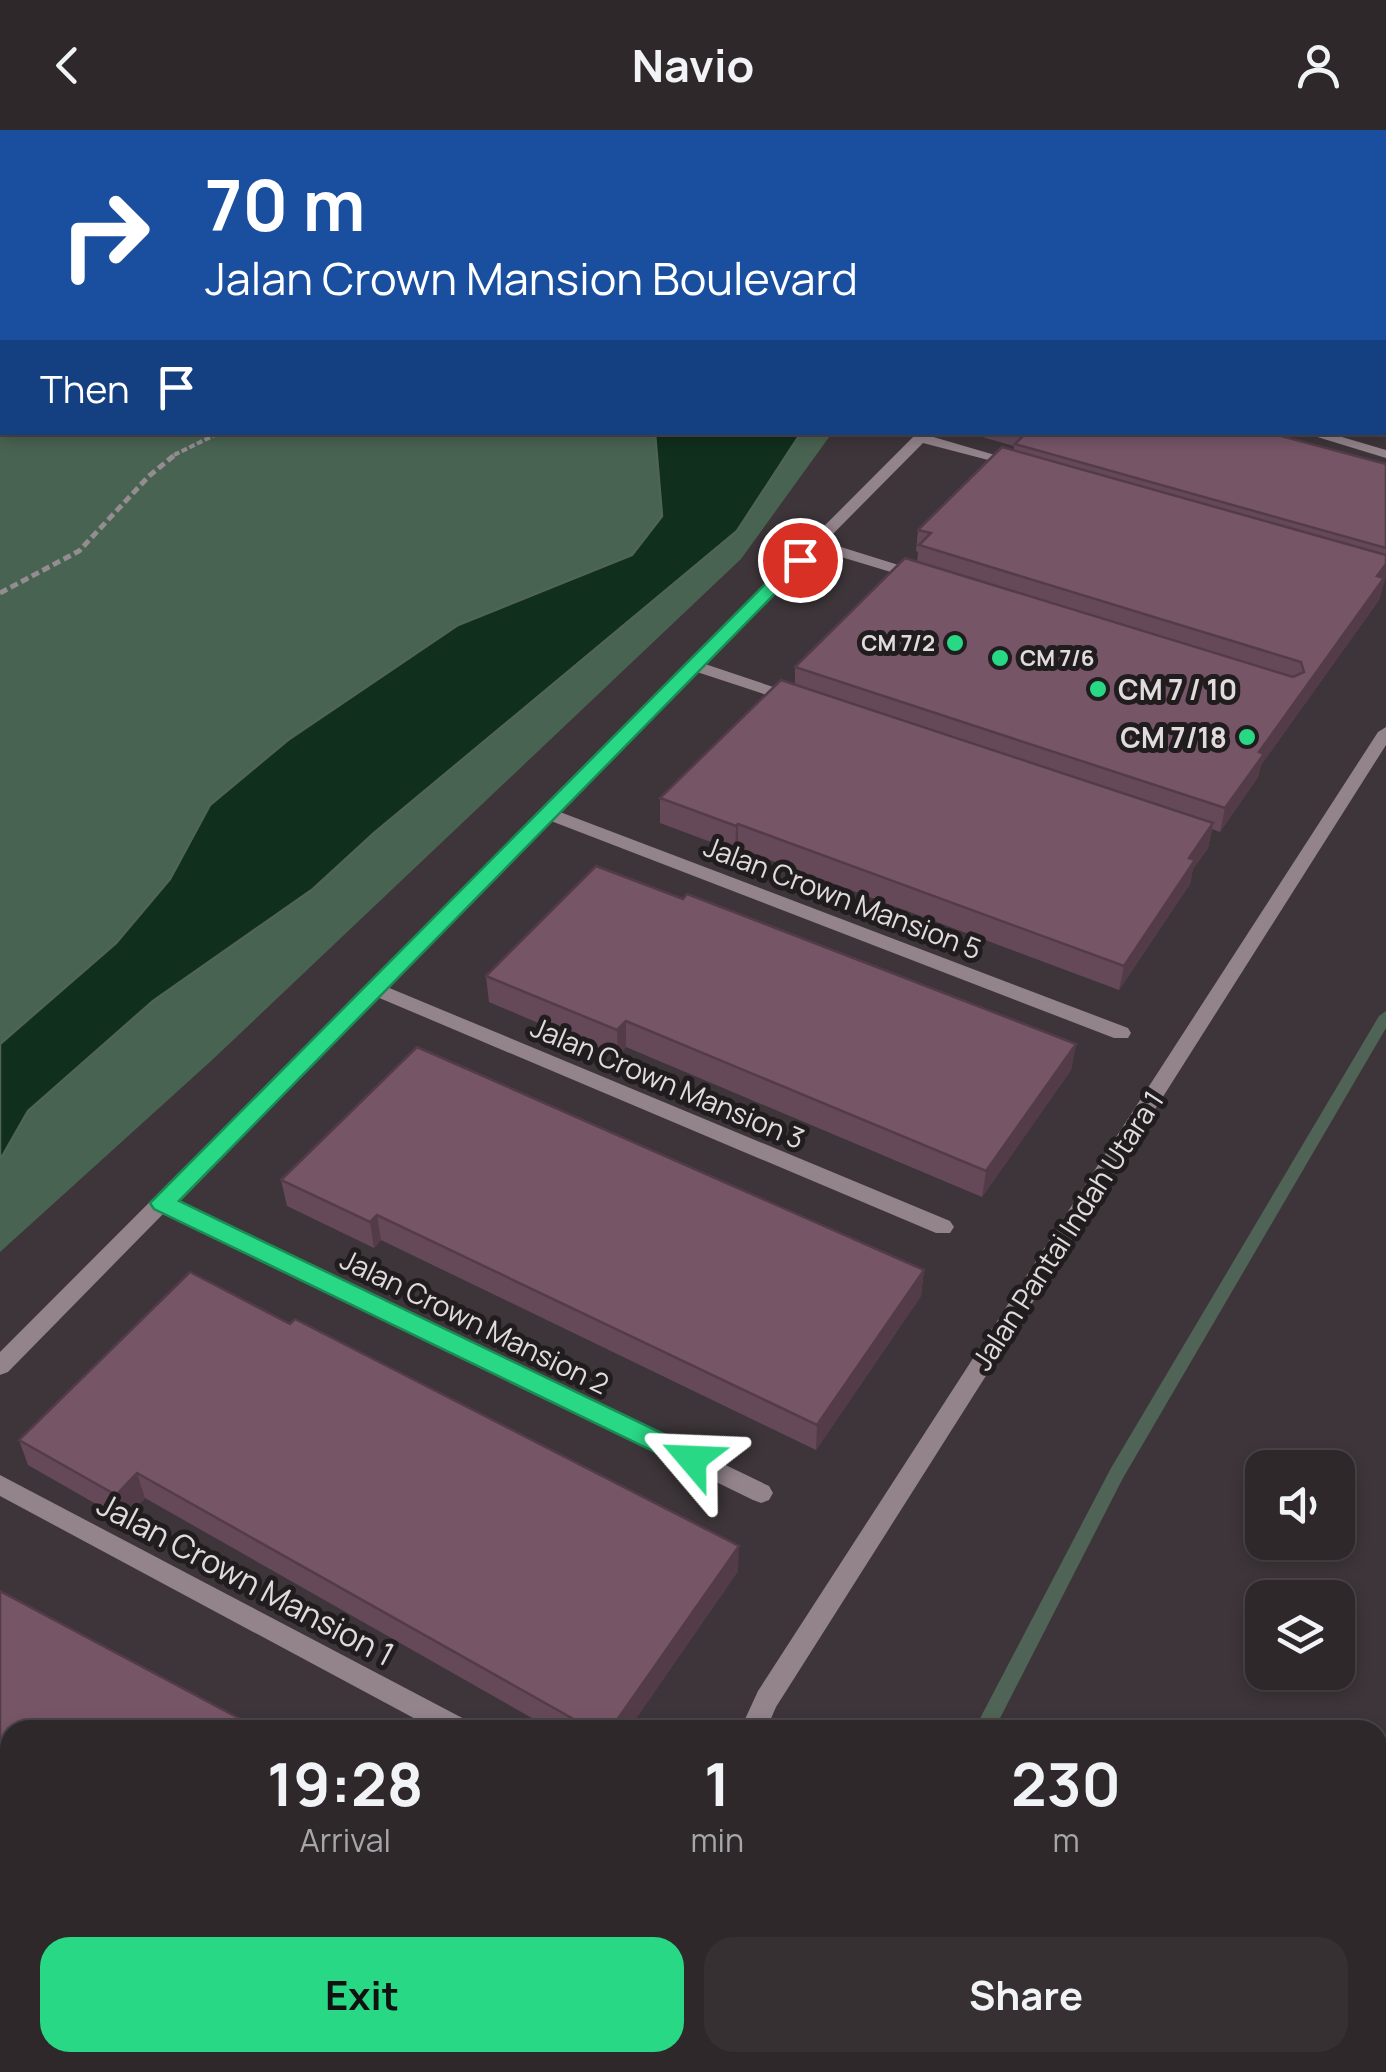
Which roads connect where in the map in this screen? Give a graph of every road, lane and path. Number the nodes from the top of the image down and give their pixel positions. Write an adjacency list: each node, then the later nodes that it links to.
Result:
1 (215, 435): 8 (path)
2 (924, 435): 5 (street); 6 (street)
3 (1319, 435): 4 (street)
4 (1386, 454)
5 (1033, 468)
6 (815, 544): 7 (street); 9 (street)
7 (929, 580)
8 (0, 593)
9 (694, 666): 10 (street); 12 (street)
10 (806, 703)
11 (1386, 732): 21 (street, Jalan Pantai Indah Utara 1)
12 (546, 813): 13 (street); 14 (street, Jalan Crown Mansion 5)
13 (372, 988): 15 (street); 16 (street, Jalan Crown Mansion 3)
14 (1121, 1033)
15 (162, 1203): 17 (street); 19 (street, Jalan Crown Mansion 2)
16 (942, 1228)
17 (0, 1366)
18 (0, 1485): 20 (street, Jalan Crown Mansion 1)
19 (761, 1493)
20 (442, 1720)
21 (758, 1720)

